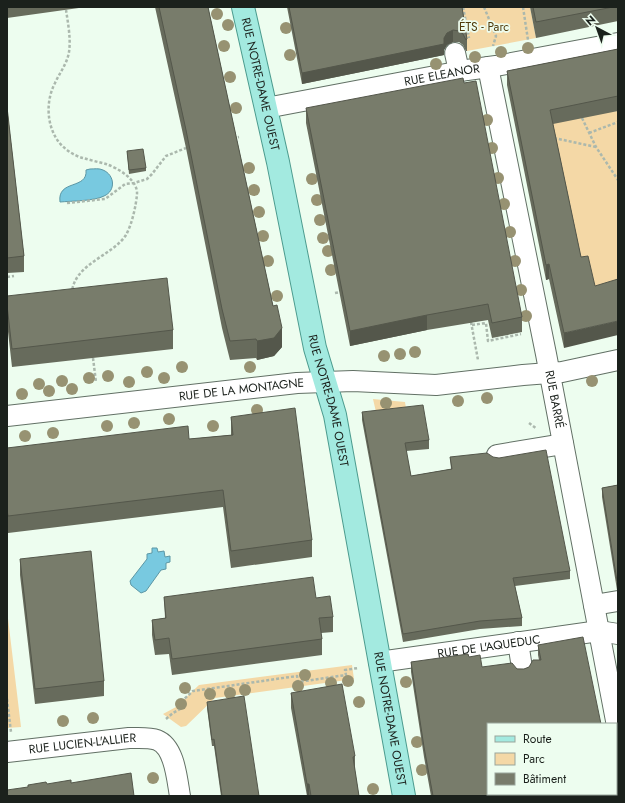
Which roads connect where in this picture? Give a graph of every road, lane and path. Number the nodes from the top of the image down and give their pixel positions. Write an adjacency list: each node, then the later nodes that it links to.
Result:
1 (243, 7): 10 (main road, RUE NOTRE-DAME OUEST)
2 (463, 7): 8 (path)
3 (484, 7): 9 (path)
4 (523, 7): 6 (path)
5 (66, 10): 20 (path)
6 (528, 42)
7 (618, 43): 9 (street, RUE ELEANOR)
8 (461, 55): 9 (street, RUE ELEANOR); 10 (street, RUE ELEANOR)
9 (490, 58): 31 (street, RUE BARRÉ)
10 (266, 108): 33 (main road, RUE NOTRE-DAME OUEST)
11 (582, 118): 13 (path)
12 (618, 122): 13 (path)
13 (589, 133): 17 (path)
14 (239, 137): 16 (path)
15 (553, 137): 17 (path)
16 (233, 138)
17 (596, 147): 19 (path)
18 (186, 148): 20 (path)
19 (618, 180)
20 (134, 184): 21 (path); 26 (path)
21 (67, 204)
22 (14, 276): 23 (path)
23 (7, 277)
24 (340, 292): 25 (path)
25 (334, 293)
26 (73, 296)
27 (526, 333): 29 (path)
28 (93, 358): 32 (path)
29 (478, 360)
30 (618, 360): 31 (street, RUE DE LA MONTAGNE)
31 (550, 373): 33 (street, RUE DE LA MONTAGNE); 35 (street, RUE BARRÉ)
32 (96, 382)
33 (326, 382): 34 (street, RUE DE LA MONTAGNE); 42 (main road, RUE NOTRE-DAME OUEST)
34 (7, 416)
35 (563, 444): 36 (street); 38 (street, RUE BARRÉ)
36 (496, 455)
37 (618, 601): 38 (street)
38 (594, 605): 39 (street, RUE BARRÉ)
39 (599, 631): 40 (street, RUE DE L'AQUEDUC); 41 (street, RUE DE L'AQUEDUC); 46 (street, RUE BARRÉ)
40 (618, 634)
41 (518, 642): 42 (street, RUE DE L'AQUEDUC); 44 (street)
42 (379, 662): 52 (main road, RUE NOTRE-DAME OUEST)
43 (358, 668): 47 (path)
44 (522, 668)
45 (7, 699): 49 (path)
46 (616, 708): 48 (street, RUE BARRÉ)
47 (166, 719)
48 (618, 731)
49 (11, 732)
50 (7, 752): 51 (street, RUE LUCIEN-L'ALLIER)
51 (180, 796)
52 (404, 796)

